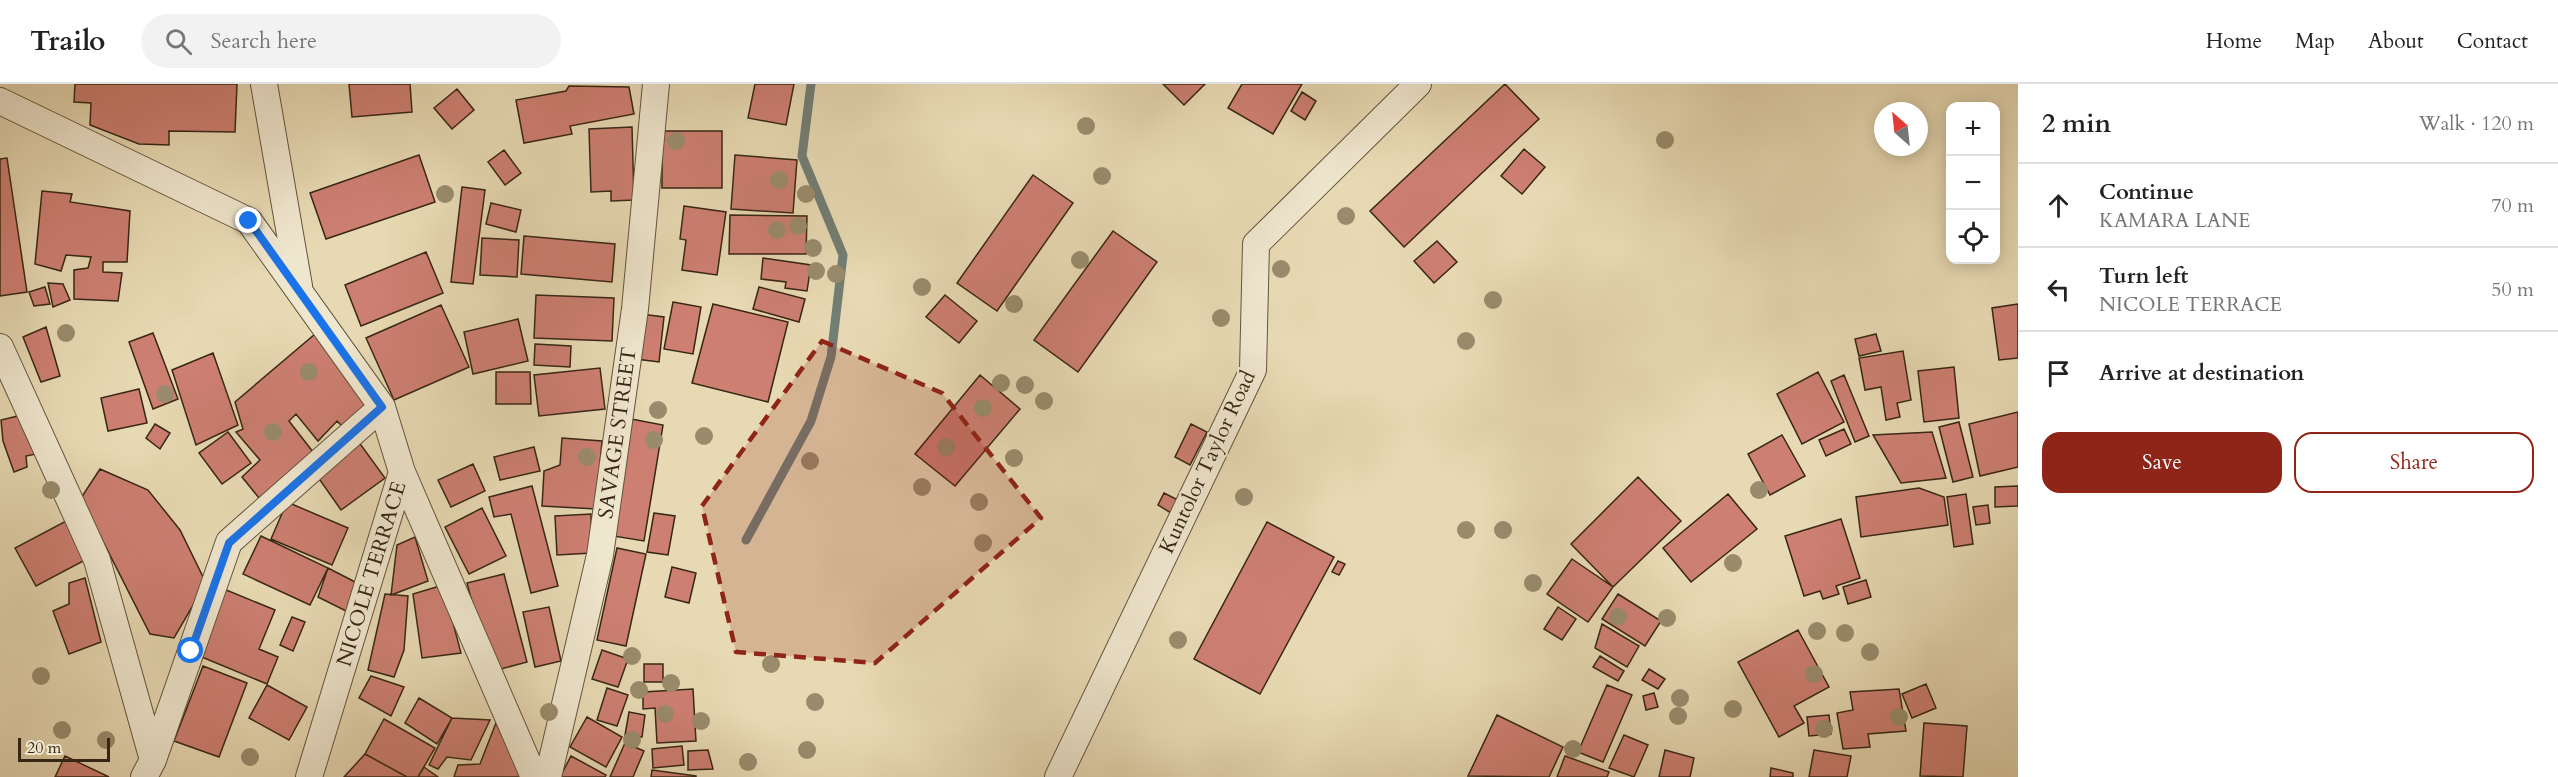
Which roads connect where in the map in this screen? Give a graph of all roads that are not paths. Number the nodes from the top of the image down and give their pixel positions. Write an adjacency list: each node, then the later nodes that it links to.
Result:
1 (264, 84): 5 (street)
2 (656, 84): 12 (street, SAVAGE STREET)
3 (1418, 84): 13 (street, Kuntolor Taylor Road)
4 (0, 101): 5 (street, NICOLE TERRACE)
5 (300, 292): 7 (street, NICOLE TERRACE)
6 (0, 347): 9 (street)
7 (382, 407): 8 (street, NICOLE TERRACE); 9 (street)
8 (402, 472): 10 (street, NICOLE TERRACE); 11 (street)
9 (148, 768)
10 (309, 777)
11 (534, 777)
12 (548, 777)
13 (1058, 777)

